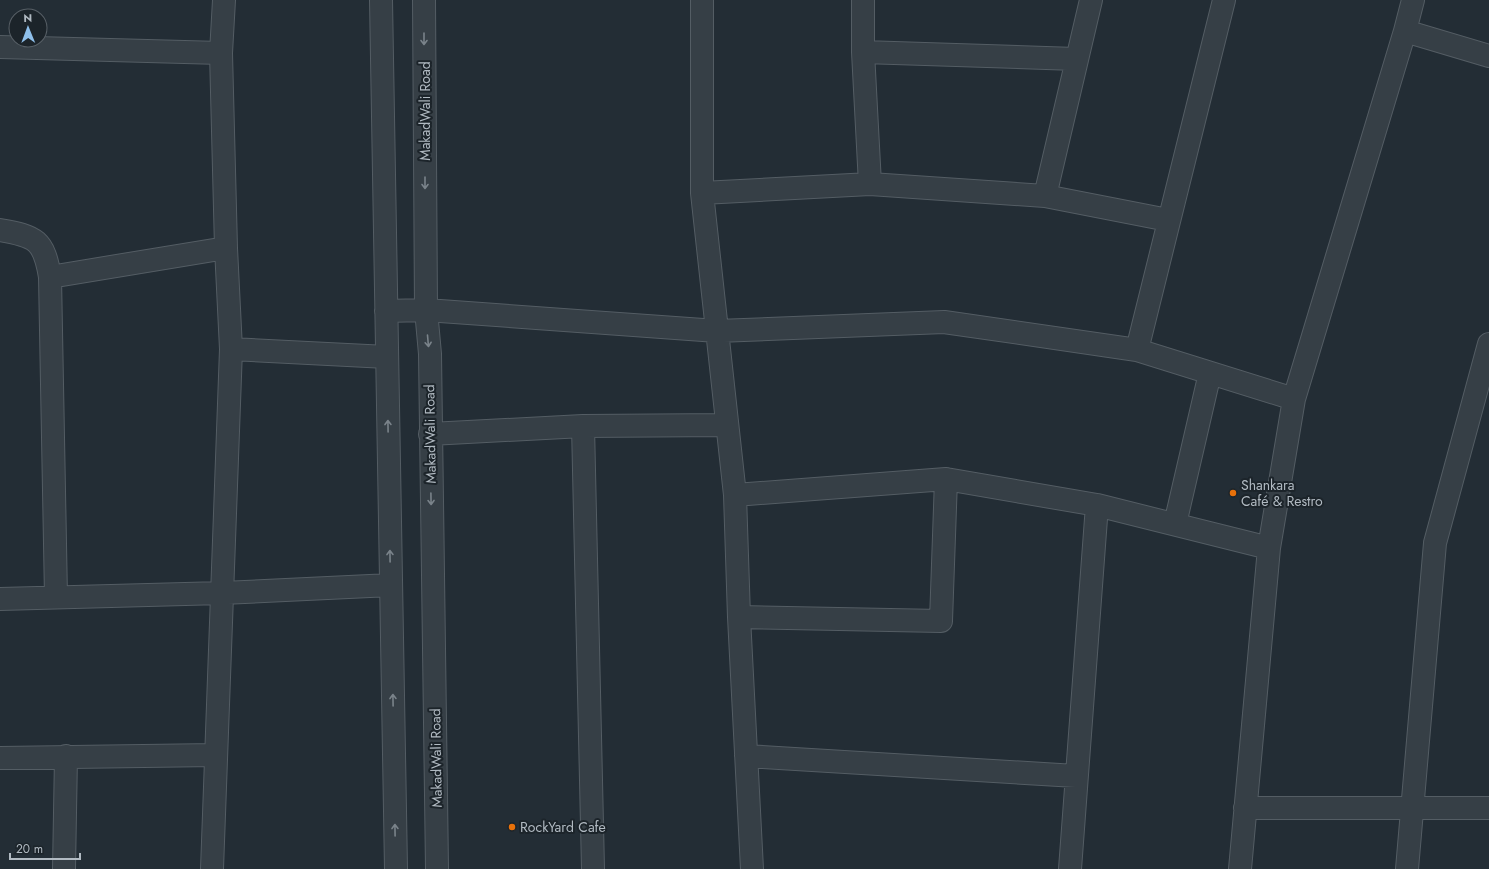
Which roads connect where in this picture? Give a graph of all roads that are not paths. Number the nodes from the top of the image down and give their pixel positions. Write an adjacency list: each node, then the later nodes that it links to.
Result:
1 (224, 0): 12 (street)
2 (381, 0): 23 (street)
3 (424, 0): 22 (street, MakadWali Road, one-way to 22)
4 (702, 0): 16 (street)
5 (863, 0): 11 (street)
6 (1091, 0): 14 (street)
7 (1224, 0): 18 (street)
8 (1413, 0): 9 (street)
9 (1405, 31): 13 (street); 31 (street)
10 (0, 47): 12 (street)
11 (863, 52): 14 (street); 15 (street)
12 (220, 53): 20 (street)
13 (1489, 56)
14 (1076, 59): 17 (street)
15 (870, 184): 16 (street); 17 (street)
16 (702, 193): 24 (street)
17 (1045, 196): 18 (street)
18 (1168, 220): 27 (street)
19 (0, 230): 21 (street)
20 (226, 248): 21 (street); 26 (street)
21 (50, 277): 42 (street)
22 (426, 310): 23 (street); 24 (street); 34 (street, MakadWali Road, one-way to 34)
23 (386, 311): 28 (street)
24 (718, 332): 27 (street); 32 (street)
25 (1489, 344): 30 (street)
26 (231, 349): 28 (street); 41 (street)
27 (1137, 350): 29 (street)
28 (387, 357): 40 (street, one-way to 28)
29 (1210, 373): 31 (street); 38 (street)
30 (1483, 391): 51 (street)
31 (1294, 399): 39 (street)
32 (727, 425): 33 (street); 36 (street)
33 (583, 426): 34 (street); 57 (street)
34 (430, 434): 56 (street, MakadWali Road, one-way to 56)
35 (946, 479): 36 (street); 37 (street); 44 (street)
36 (735, 495): 44 (street)
37 (1096, 505): 38 (street); 49 (street)
38 (1175, 524): 39 (street)
39 (1269, 548): 50 (street)
40 (391, 585): 41 (street); 55 (street, one-way to 40)
41 (222, 593): 42 (street); 45 (street)
42 (56, 597): 43 (street)
43 (0, 599)
44 (739, 617): 47 (street)
45 (215, 755): 46 (street); 54 (street)
46 (66, 756): 48 (street); 53 (street)
47 (746, 756): 49 (street); 58 (street)
48 (0, 758)
49 (1076, 776): 59 (street)
50 (1245, 808): 51 (street); 60 (street)
51 (1412, 808): 52 (street); 61 (street)
52 (1489, 808)
53 (64, 869)
54 (212, 869)
55 (396, 869)
56 (437, 869)
57 (593, 869)
58 (752, 869)
59 (1070, 869)
60 (1240, 869)
61 (1407, 869)

